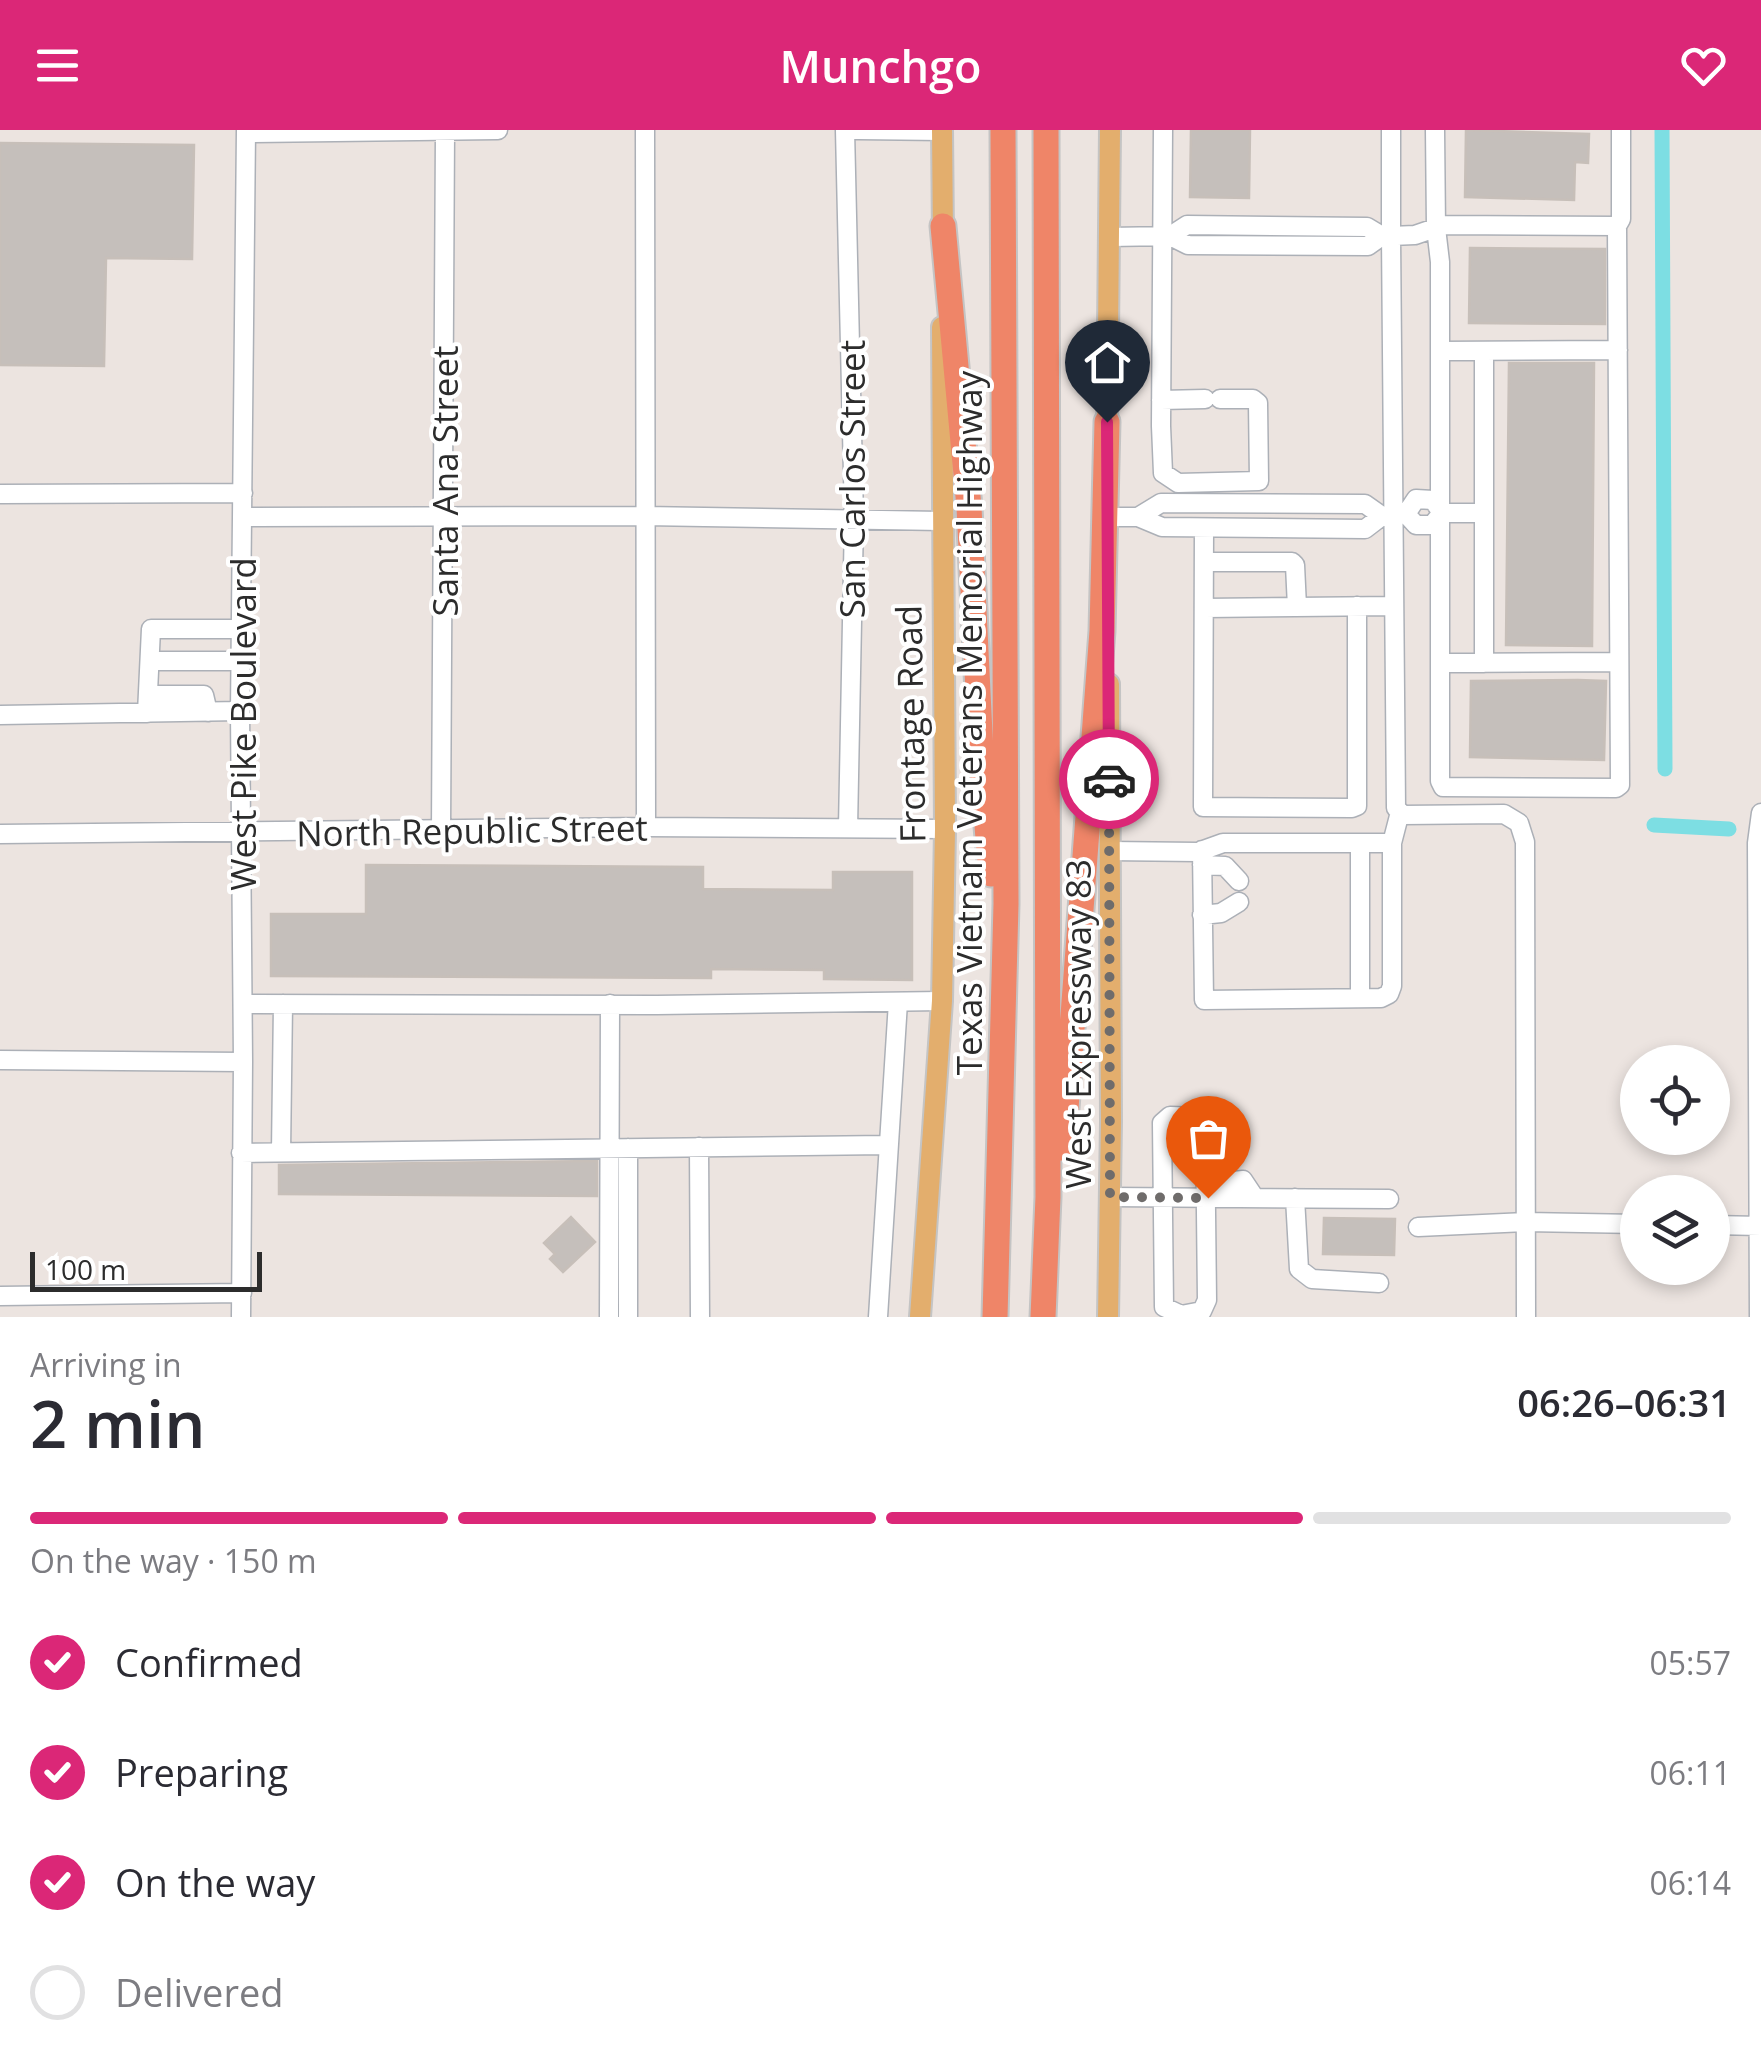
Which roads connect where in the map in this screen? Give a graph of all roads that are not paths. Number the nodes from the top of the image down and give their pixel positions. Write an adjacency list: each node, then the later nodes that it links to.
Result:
1 (498, 130): 12 (street)
2 (645, 130): 33 (street)
3 (845, 130): 38 (street, San Carlos Street)
4 (858, 130): 13 (street)
5 (1003, 130): 81 (highway, Texas Vietnam Veterans Memorial Highway)
6 (1046, 130): 110 (highway)
7 (1110, 130): 18 (main road, West Expressway 83)
8 (1163, 130): 19 (street)
9 (1390, 130): 20 (street)
10 (1434, 130): 17 (street)
11 (1621, 130): 16 (street)
12 (445, 131): 14 (street); 35 (street, Santa Ana Street)
13 (942, 131): 15 (main road, Frontage Road)
14 (246, 132): 27 (street, West Pike Boulevard)
15 (943, 226): 39 (main road, Frontage Road); 81 (highway)
16 (1617, 226): 17 (street); 22 (street)
17 (1436, 228): 20 (street); 23 (street)
18 (1109, 236): 19 (street); 25 (main road, West Expressway 83)
19 (1166, 236): 20 (street); 24 (street)
20 (1386, 236): 32 (street)
21 (1484, 350): 22 (street); 23 (street); 31 (street)
22 (1618, 350): 50 (street)
23 (1440, 351): 30 (street)
24 (1161, 400): 26 (street); 26 (street)
25 (1107, 422): 36 (main road, West Expressway 83); 110 (highway)
26 (1260, 481): 29 (street)
27 (243, 493): 28 (street); 34 (street, West Pike Boulevard)
28 (0, 494)
29 (1260, 503): 32 (street); 37 (street); 41 (street)
30 (1442, 513): 31 (street); 32 (street); 51 (street)
31 (1483, 514): 52 (street)
32 (1394, 515): 41 (street); 44 (street)
33 (645, 516): 35 (street); 38 (street); 62 (street)
34 (244, 517): 35 (street); 47 (street, West Pike Boulevard)
35 (444, 517): 65 (street, Santa Ana Street)
36 (1108, 517): 37 (street); 70 (main road, West Expressway 83)
37 (1138, 517): 40 (street)
38 (854, 518): 39 (street); 63 (street, San Carlos Street)
39 (941, 521): 64 (main road, Frontage Road)
40 (1204, 528): 41 (street); 42 (street)
41 (1260, 528)
42 (1204, 562): 45 (street); 46 (street)
43 (1357, 606): 44 (street); 45 (street); 56 (street)
44 (1394, 606): 57 (street)
45 (1296, 607): 46 (street)
46 (1204, 608): 56 (street)
47 (242, 630): 48 (street); 49 (street, West Pike Boulevard)
48 (150, 661): 49 (street); 53 (street)
49 (240, 661): 54 (street, West Pike Boulevard)
50 (1618, 662): 52 (street); 58 (street)
51 (1442, 663): 52 (street); 58 (street)
52 (1484, 663)
53 (148, 704): 54 (street); 55 (street)
54 (240, 711): 66 (street, West Pike Boulevard)
55 (0, 715)
56 (1358, 766): 57 (street)
57 (1396, 766): 59 (street)
58 (1467, 789): 61 (street)
59 (1400, 812): 61 (street); 69 (street)
60 (1761, 813): 97 (street)
61 (1467, 814): 94 (street)
62 (646, 828): 63 (street, North Republic Street); 65 (street, North Republic Street)
63 (848, 828): 64 (street, North Republic Street)
64 (945, 829): 76 (main road, Frontage Road)
65 (441, 830): 66 (street, North Republic Street)
66 (241, 832): 67 (street, North Republic Street); 78 (street, West Pike Boulevard)
67 (0, 834)
68 (1360, 843): 69 (street); 71 (street); 75 (street)
69 (1392, 843): 75 (street)
70 (1110, 851): 71 (street); 90 (main road, West Expressway 83)
71 (1202, 857): 72 (street); 74 (street)
72 (1239, 880)
73 (1239, 902): 74 (street)
74 (1202, 915): 75 (street)
75 (1360, 998)
76 (942, 1001): 77 (street); 108 (main road, Frontage Road)
77 (898, 1002): 80 (street); 84 (street)
78 (243, 1004): 79 (street); 83 (street, West Pike Boulevard)
79 (283, 1004): 80 (street); 88 (street)
80 (610, 1004): 86 (street)
81 (1004, 1009): 109 (highway, Texas Vietnam Veterans Memorial Highway)
82 (0, 1060): 83 (street)
83 (243, 1062): 87 (street, West Pike Boulevard)
84 (886, 1145): 85 (street); 107 (street)
85 (699, 1147): 86 (street); 106 (street)
86 (619, 1148): 88 (street); 104 (street); 105 (street)
87 (241, 1152): 88 (street); 100 (street, West Pike Boulevard)
88 (281, 1152)
89 (1208, 1190): 91 (street); 91 (street); 92 (street); 102 (street)
90 (1110, 1197): 91 (street); 111 (main road, West Expressway 83)
91 (1161, 1197): 102 (street)
92 (1295, 1198): 93 (street); 99 (street)
93 (1390, 1199)
94 (1526, 1222): 95 (street); 98 (street); 112 (street)
95 (1620, 1224)
96 (1730, 1225): 97 (street)
97 (1760, 1226): 113 (street)
98 (1418, 1227)
99 (1380, 1283)
100 (242, 1293): 101 (street); 103 (street, West Pike Boulevard)
101 (0, 1296)
102 (1164, 1312)
103 (241, 1317)
104 (609, 1317)
105 (628, 1317)
106 (700, 1317)
107 (878, 1317)
108 (920, 1317)
109 (995, 1317)
110 (1046, 1317)
111 (1108, 1317)
112 (1526, 1317)
113 (1759, 1317)

